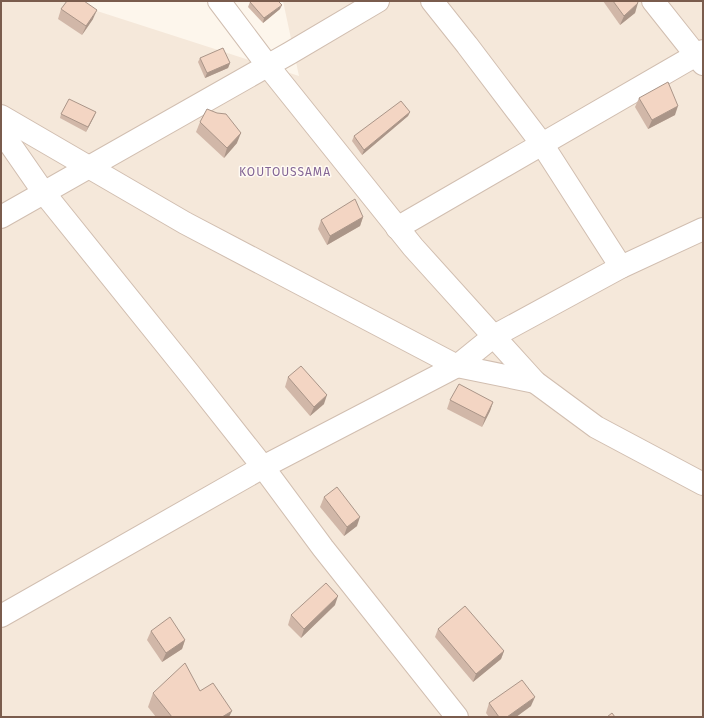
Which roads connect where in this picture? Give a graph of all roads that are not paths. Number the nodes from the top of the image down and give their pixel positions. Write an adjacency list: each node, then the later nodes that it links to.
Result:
1 (218, 1): 6 (street)
2 (378, 1): 6 (street)
3 (432, 1): 9 (street)
4 (653, 1): 5 (street)
5 (701, 56): 9 (street)
6 (268, 66): 10 (street); 13 (street)
7 (1, 116): 10 (street)
8 (1, 131): 11 (street)
9 (542, 144): 13 (street); 15 (street)
10 (89, 167): 11 (street); 17 (street)
11 (44, 193): 12 (street); 19 (street)
12 (1, 217)
13 (397, 228): 16 (street)
14 (703, 229): 15 (street)
15 (621, 268): 16 (street)
16 (494, 336): 17 (street); 18 (street)
17 (457, 366): 18 (street); 19 (street)
18 (535, 382): 20 (street)
19 (262, 468): 21 (street); 22 (street)
20 (703, 484)
21 (1, 616)
22 (458, 717)

